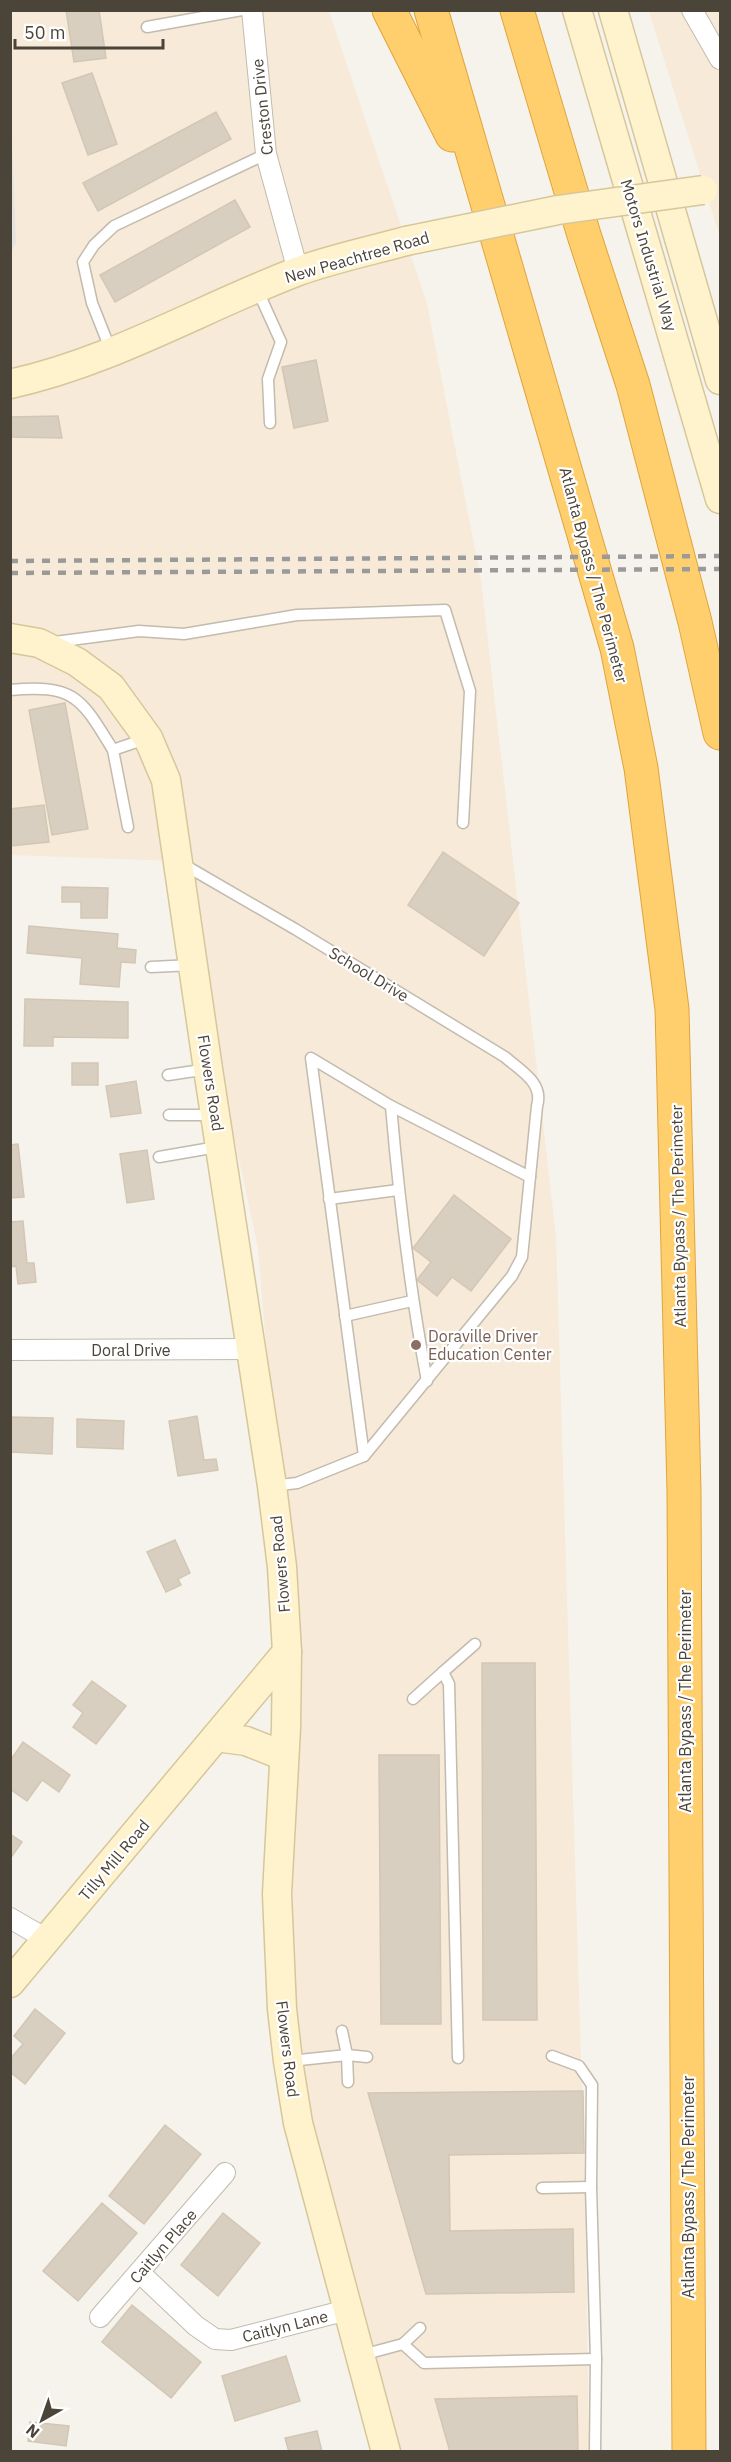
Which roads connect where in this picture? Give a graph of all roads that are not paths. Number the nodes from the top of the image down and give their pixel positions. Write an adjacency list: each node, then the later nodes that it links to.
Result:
1 (242, 10): 9 (lane)
2 (252, 10): 11 (street, Creston Drive)
3 (389, 10): 13 (highway)
4 (431, 10): 13 (highway, Atlanta Bypass / The Perimeter)
5 (517, 10): 24 (highway)
6 (577, 10): 20 (street, Motors Industrial Way)
7 (613, 10): 17 (street, Motors Industrial Way)
8 (692, 10): 10 (street)
9 (147, 27)
10 (720, 59)
11 (266, 154): 14 (street, Creston Drive); 16 (lane)
12 (712, 190): 14 (street, New Peachtree Road, bridge)
13 (489, 209): 77 (highway, Atlanta Bypass / The Perimeter)
14 (298, 271): 15 (street, New Peachtree Road)
15 (257, 289): 16 (street, New Peachtree Road); 19 (lane)
16 (112, 353): 18 (street, New Peachtree Road)
17 (720, 380)
18 (10, 384)
19 (270, 423)
20 (720, 500)
21 (10, 638): 22 (street, Flowers Road)
22 (39, 643): 25 (street, Flowers Road); 27 (lane)
23 (10, 690): 26 (lane)
24 (720, 733)
25 (148, 738): 26 (lane); 29 (street, Flowers Road)
26 (113, 750): 28 (lane)
27 (463, 823)
28 (128, 827)
29 (177, 861): 30 (street, Flowers Road); 39 (lane, School Drive)
30 (193, 965): 31 (lane); 32 (street, Flowers Road)
31 (151, 967)
32 (208, 1069): 33 (lane); 36 (street, Flowers Road)
33 (168, 1075)
34 (391, 1106): 39 (lane); 40 (lane); 41 (lane)
35 (169, 1115): 36 (lane)
36 (216, 1115): 37 (street, Flowers Road)
37 (221, 1146): 38 (lane); 44 (street, Flowers Road)
38 (159, 1156)
39 (530, 1177): 46 (lane, School Drive)
40 (398, 1190): 41 (lane); 42 (lane)
41 (330, 1199): 43 (lane)
42 (412, 1301): 43 (lane); 46 (lane)
43 (345, 1316): 47 (lane)
44 (251, 1349): 45 (street, Doral Drive); 48 (street, Flowers Road)
45 (10, 1350)
46 (427, 1381): 47 (lane, School Drive)
47 (364, 1456): 48 (lane)
48 (285, 1485): 50 (street, Flowers Road)
49 (475, 1644): 51 (lane)
50 (287, 1652): 53 (street, Tilly Mill Road); 54 (street, Flowers Road)
51 (443, 1672): 52 (lane); 62 (lane)
52 (413, 1699)
53 (216, 1737): 54 (street); 56 (street, Tilly Mill Road)
54 (284, 1756): 63 (street, Flowers Road)
55 (10, 1918): 56 (street)
56 (48, 1941): 57 (street, Tilly Mill Road)
57 (10, 1983)
58 (342, 2031): 59 (lane)
59 (347, 2055): 61 (lane); 63 (lane); 64 (lane)
60 (552, 2056): 66 (lane)
61 (368, 2057)
62 (458, 2058)
63 (288, 2061): 69 (street, Flowers Road)
64 (348, 2082)
65 (225, 2173): 68 (street, Caitlyn Place)
66 (591, 2187): 67 (lane); 74 (lane)
67 (542, 2188)
68 (140, 2273): 69 (street, Caitlyn Lane); 70 (street, Caitlyn Place)
69 (347, 2310): 73 (street, Flowers Road)
70 (100, 2317)
71 (420, 2328): 72 (lane)
72 (403, 2344): 73 (lane); 74 (lane)
73 (359, 2355): 75 (street, Flowers Road)
74 (596, 2359): 76 (lane)
75 (386, 2451)
76 (595, 2451)
77 (689, 2451)

